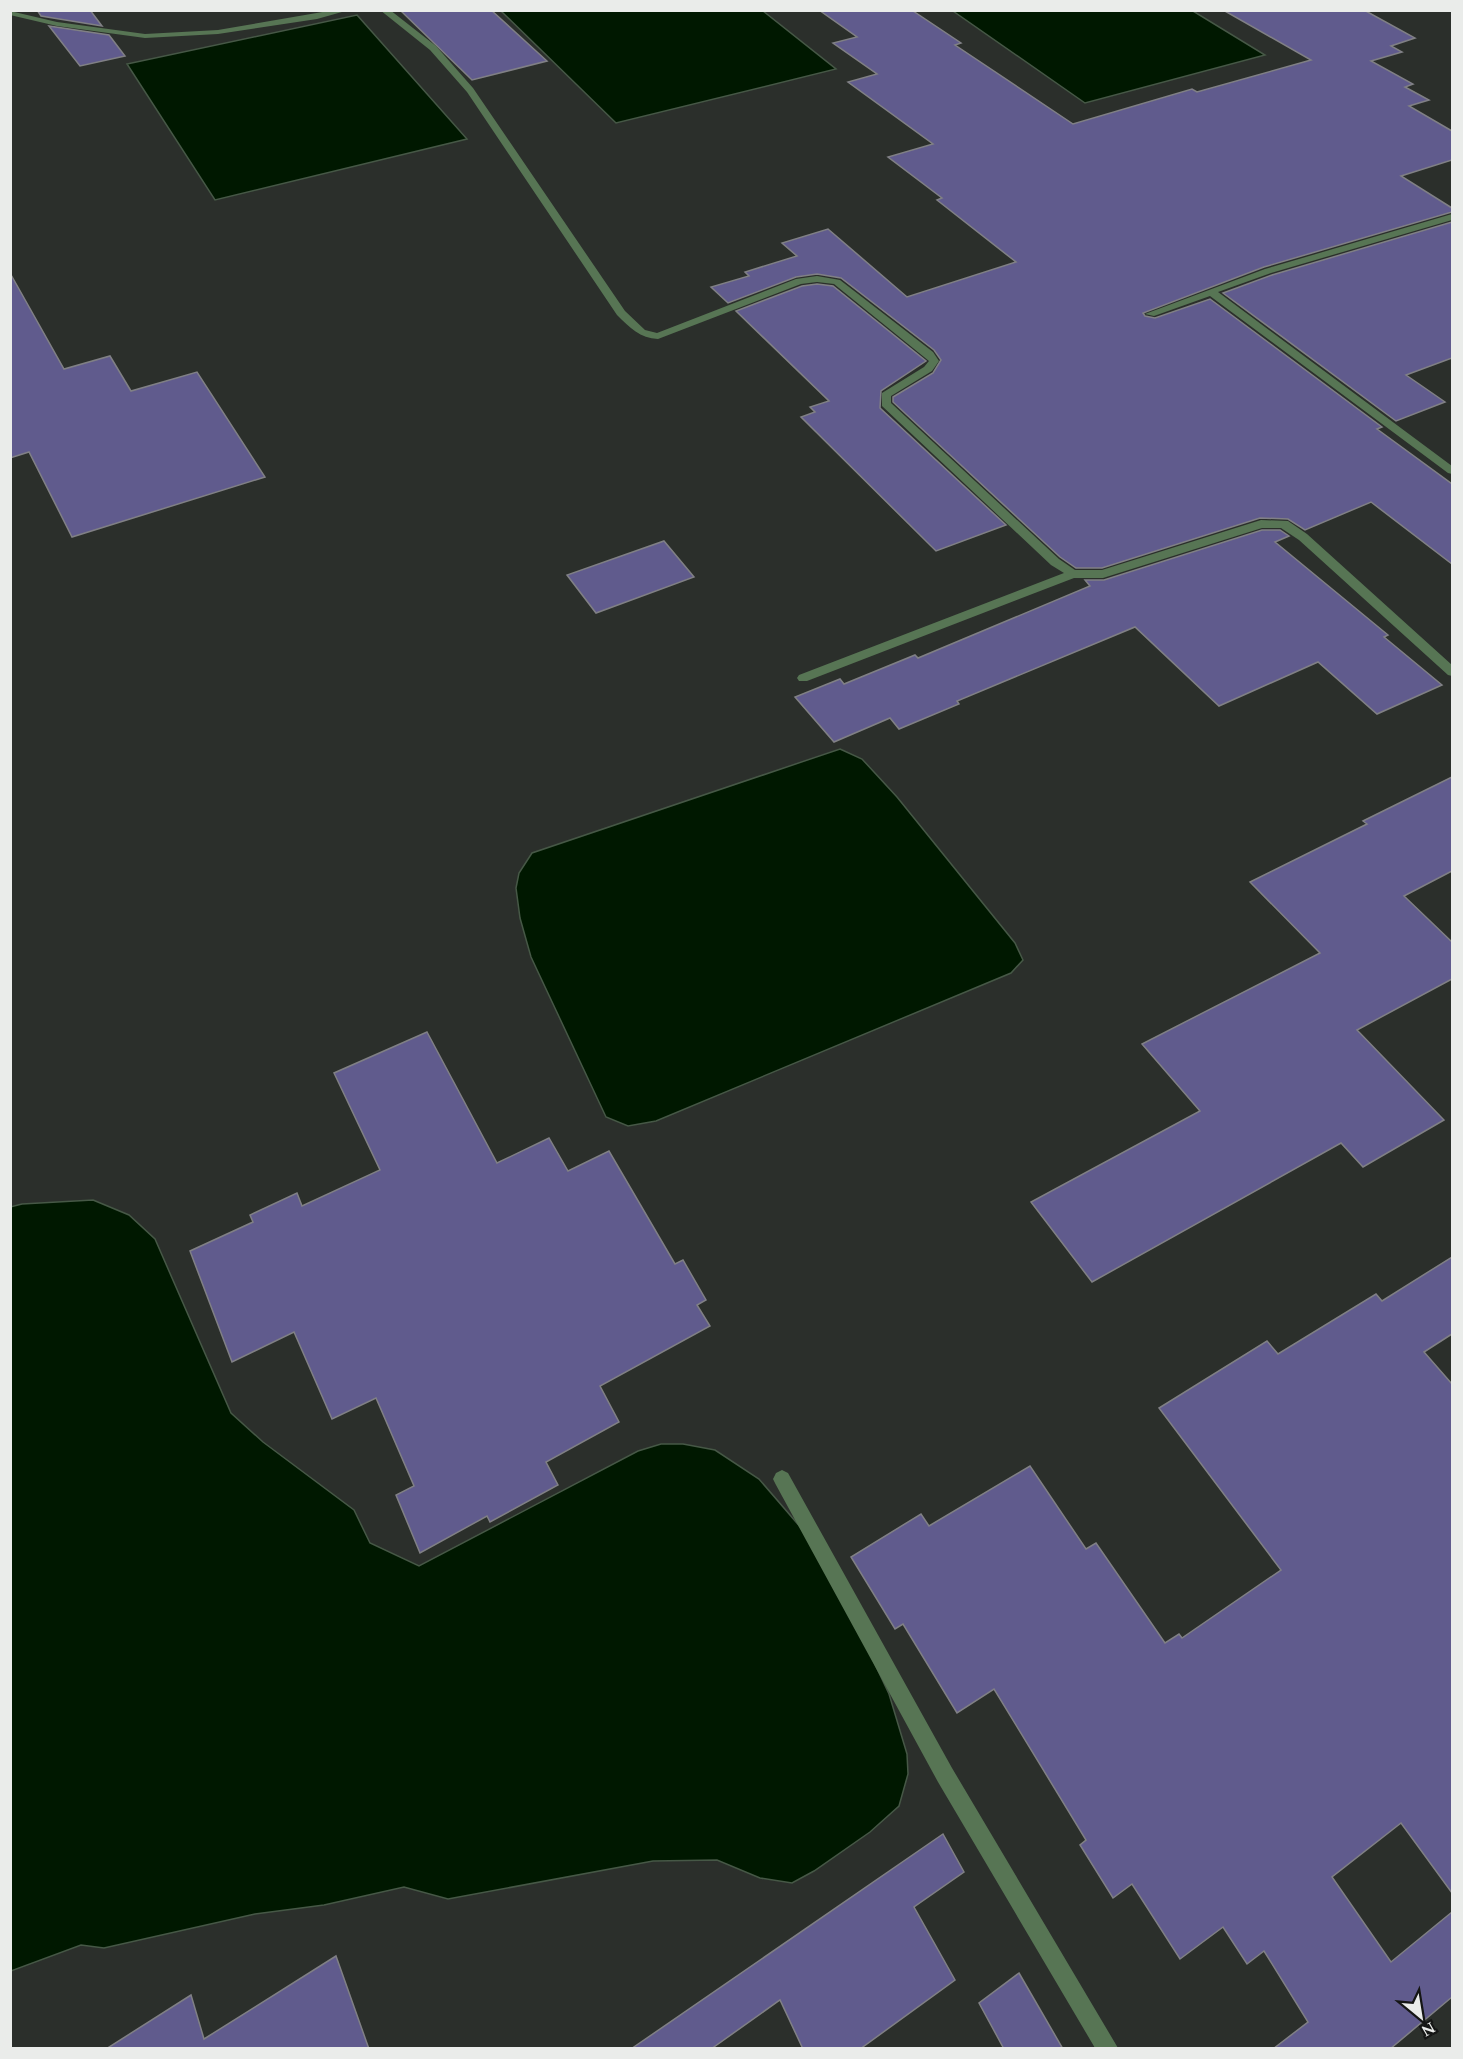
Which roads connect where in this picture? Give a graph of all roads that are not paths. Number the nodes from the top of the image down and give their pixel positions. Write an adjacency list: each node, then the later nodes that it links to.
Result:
1 (345, 10): 3 (street)
2 (384, 10): 8 (street)
3 (10, 13)
4 (1452, 217): 5 (street)
5 (1210, 291): 6 (street); 7 (street)
6 (1150, 314)
7 (1452, 471)
8 (1072, 574): 9 (street); 10 (street)
9 (1452, 672)
10 (803, 678)
11 (782, 1479): 12 (street)
12 (1107, 2049)

